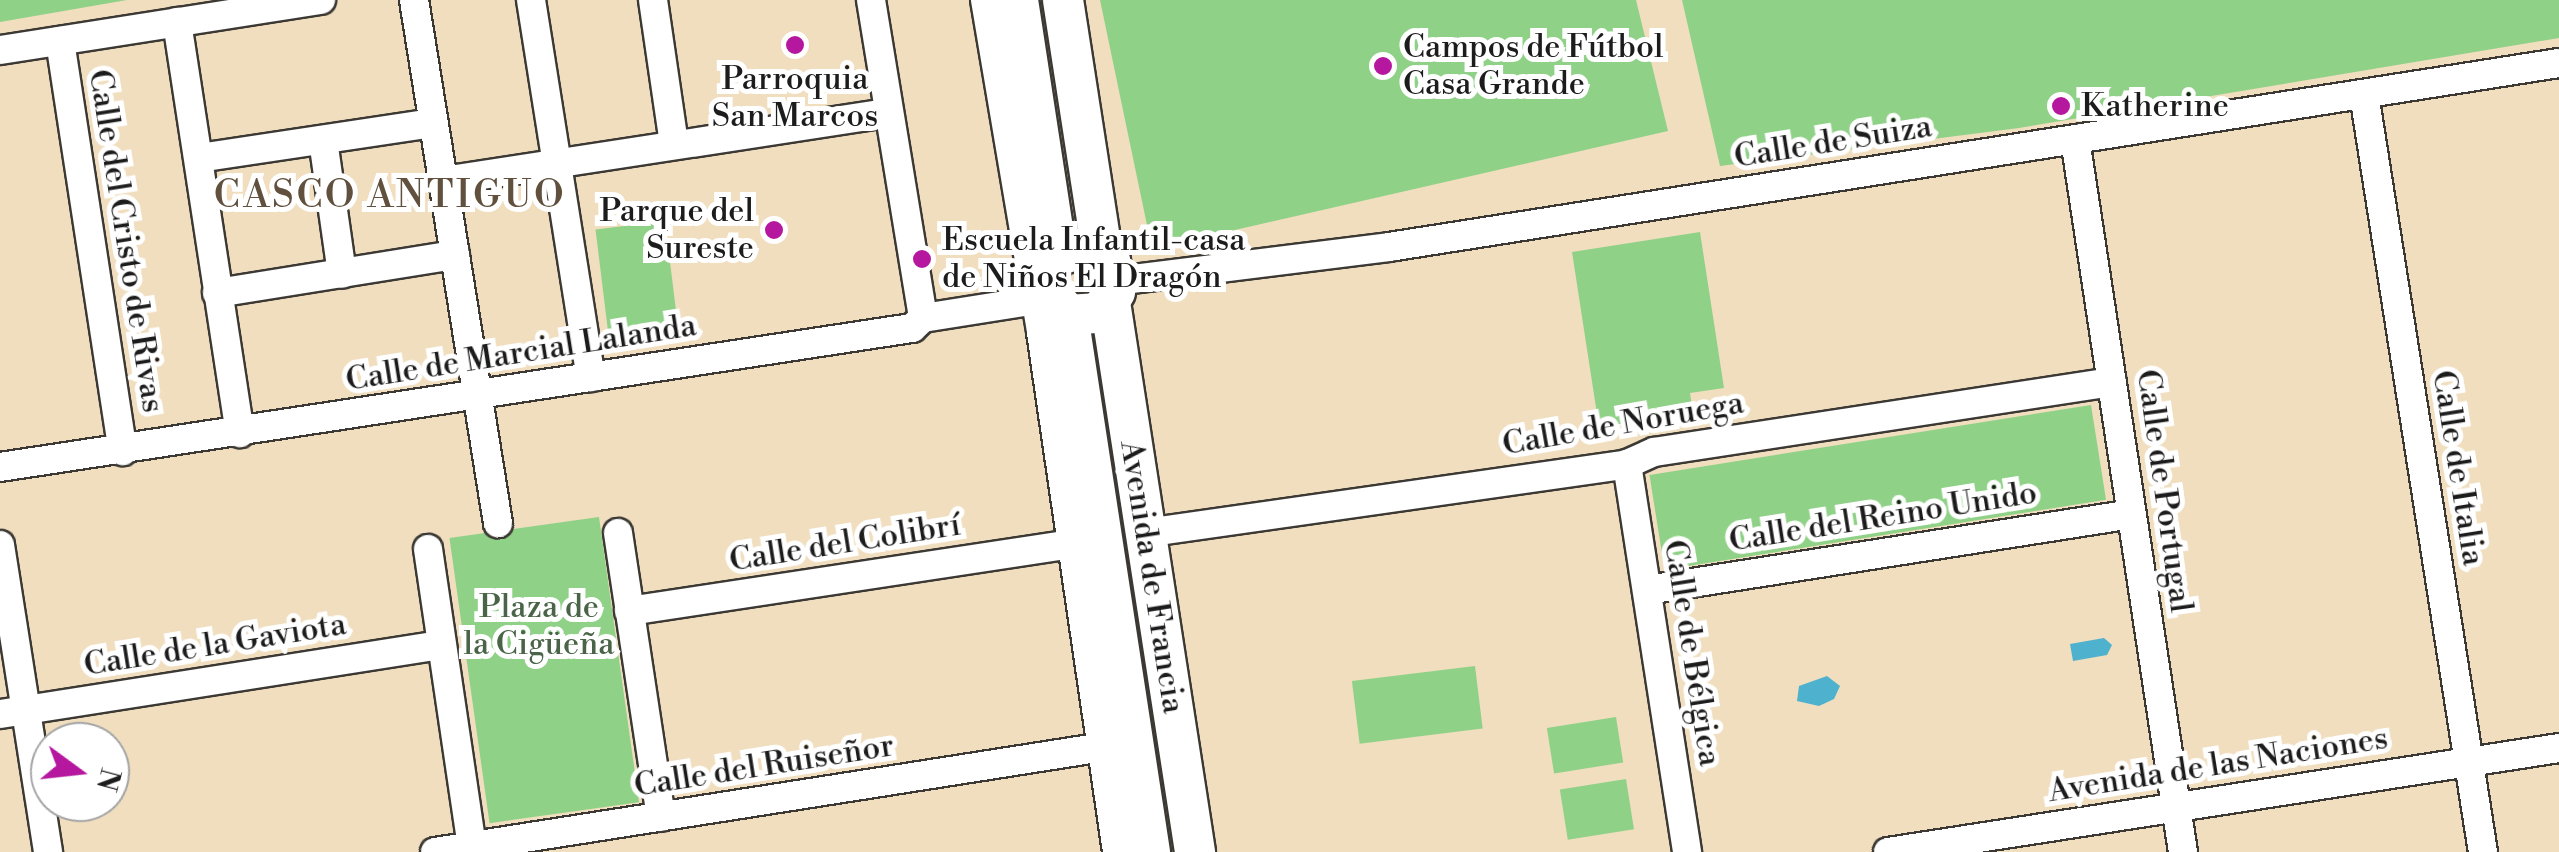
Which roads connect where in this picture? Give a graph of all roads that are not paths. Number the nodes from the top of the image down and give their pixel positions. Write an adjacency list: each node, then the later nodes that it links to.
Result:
1 (321, 0): 9 (street)
2 (414, 0): 15 (street)
3 (531, 0): 20 (street)
4 (653, 0): 18 (street)
5 (871, 0): 14 (street)
6 (985, 0): 27 (street)
7 (1018, 0): 23 (street, Avenida de Francia)
8 (1063, 0): 25 (street, Avenida de Francia)
9 (177, 22): 10 (street); 19 (street)
10 (60, 41): 11 (street); 33 (street, Calle del Cristo de Rivas)
11 (0, 50)
12 (2559, 63): 13 (street, Calle de Suiza)
13 (2364, 94): 16 (street, Calle de Suiza); 49 (street, Calle de Italia)
14 (888, 114): 18 (street); 28 (street)
15 (433, 123): 17 (street); 21 (street)
16 (2075, 139): 25 (street, Calle de Suiza); 30 (street, Calle de Portugal)
17 (323, 140): 19 (street); 24 (street)
18 (674, 144): 20 (street)
19 (198, 158): 26 (street)
20 (556, 162): 21 (street); 29 (street)
21 (443, 181): 22 (street)
22 (455, 256): 24 (street); 31 (street)
23 (1056, 256): 25 (street); 27 (street, Avenida de Francia)
24 (342, 274): 26 (street)
25 (1110, 278): 27 (street); 39 (street, Avenida de Francia)
26 (217, 294): 32 (street)
27 (1051, 306): 28 (street, Calle de Marcial Lalanda); 40 (street); 57 (street, Avenida de Francia)
28 (923, 318): 29 (street, Calle de Marcial Lalanda)
29 (590, 377): 31 (street, Calle de Marcial Lalanda)
30 (2112, 382): 34 (street, Calle de Noruega); 36 (street, Calle de Portugal)
31 (478, 395): 32 (street, Calle de Marcial Lalanda); 37 (street)
32 (240, 433): 33 (street, Calle de Marcial Lalanda)
33 (123, 451): 35 (street, Calle de Marcial Lalanda)
34 (1627, 464): 39 (street, Calle de Noruega); 43 (street, Calle de Bélgica)
35 (0, 467)
36 (2131, 514): 43 (street, Calle del Reino Unido); 50 (street, Calle de Portugal)
37 (498, 523)
38 (618, 533): 44 (street)
39 (1145, 533): 58 (street, Avenida de Francia)
40 (1072, 544): 44 (street, Calle del Colibrí); 47 (street)
41 (0, 545): 46 (street)
42 (428, 550): 45 (street)
43 (1647, 590): 59 (street, Calle de Bélgica)
44 (629, 611): 51 (street)
45 (442, 645): 46 (street, Calle de la Gaviota); 53 (street)
46 (14, 712): 54 (street)
47 (1103, 747): 51 (street, Calle del Ruiseñor); 56 (street)
48 (2559, 748): 49 (street, Avenida de las Naciones)
49 (2468, 762): 50 (street, Avenida de las Naciones); 62 (street, Calle de Italia)
50 (2176, 806): 60 (street, Avenida de las Naciones); 61 (street, Calle de Portugal)
51 (660, 817): 52 (street, Calle del Ruiseñor)
52 (568, 842): 53 (street, Calle del Ruiseñor)
53 (472, 846): 55 (street, Calle del Ruiseñor)
54 (48, 852)
55 (435, 852)
56 (1116, 852)
57 (1150, 852)
58 (1196, 852)
59 (1688, 852)
60 (1888, 852)
61 (2183, 852)
62 (2484, 852)

